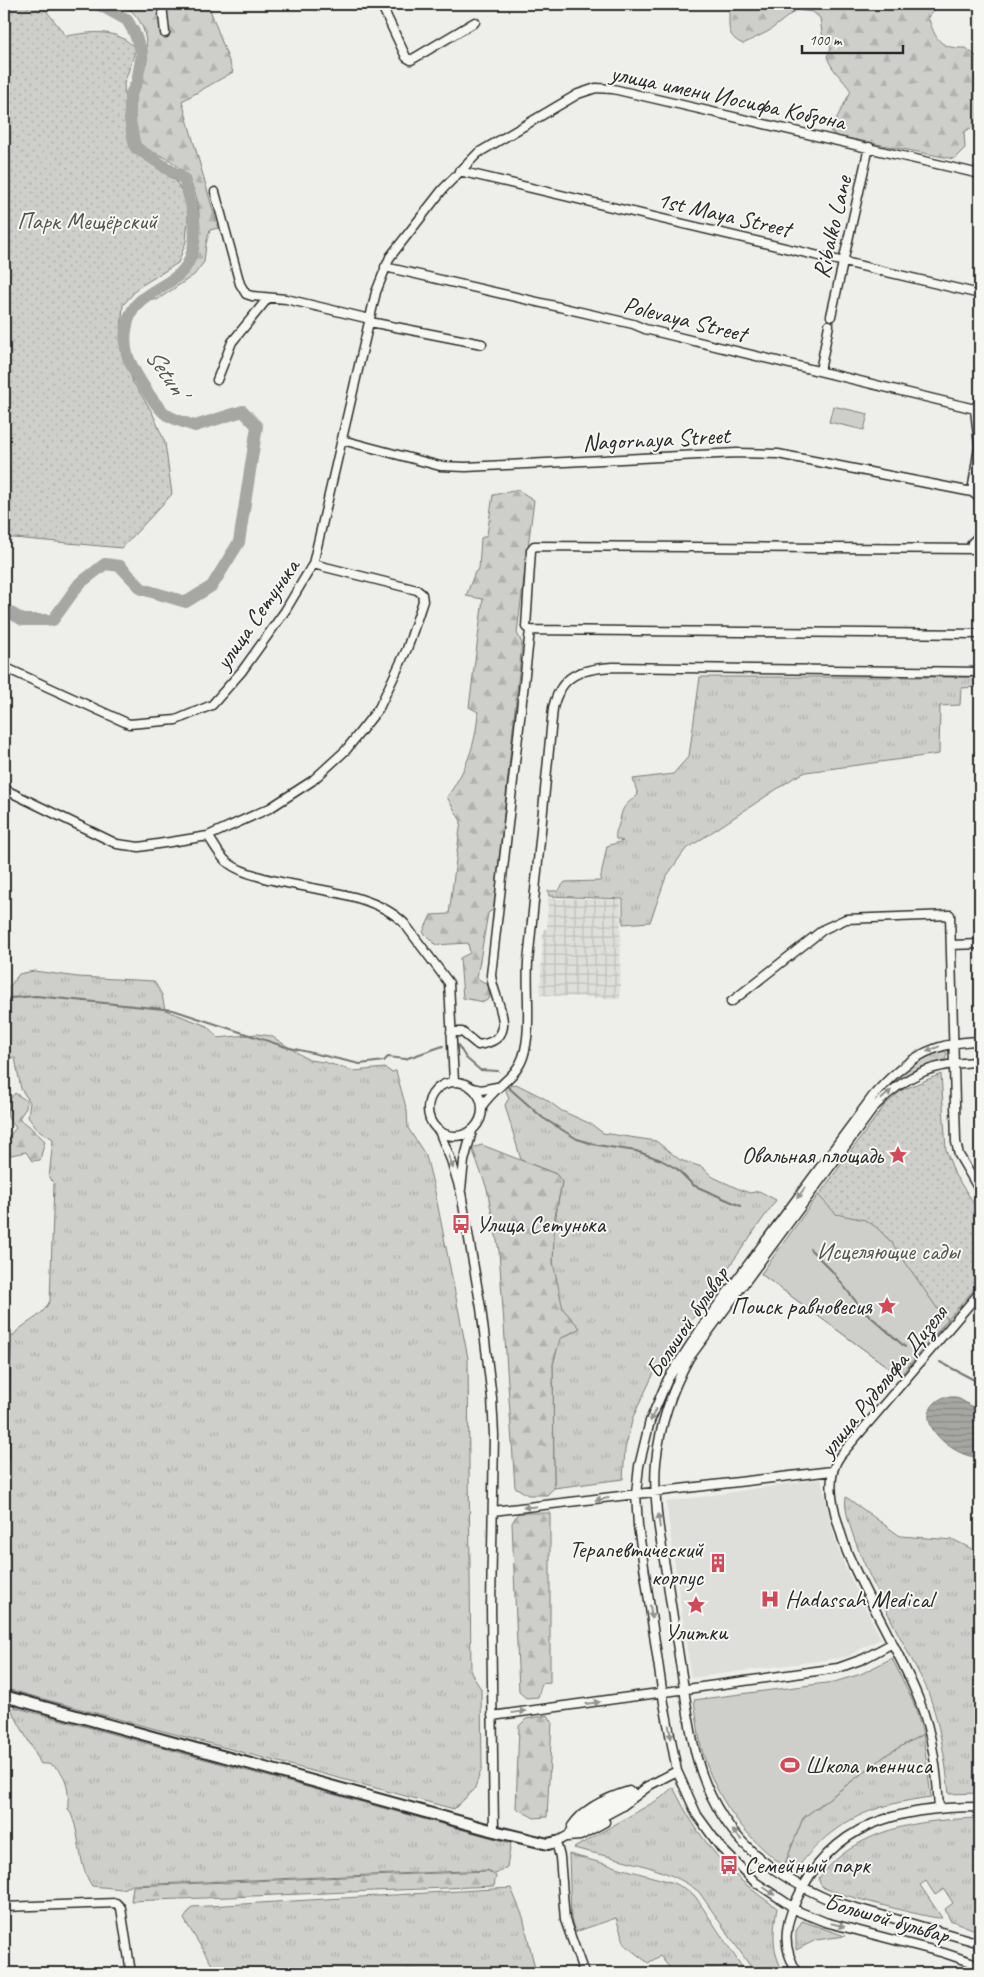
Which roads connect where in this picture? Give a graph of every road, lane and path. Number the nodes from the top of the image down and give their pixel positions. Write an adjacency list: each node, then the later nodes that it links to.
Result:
1 (162, 4): 4 (street)
2 (380, 4): 3 (street)
3 (475, 22)
4 (166, 32)
5 (869, 147): 6 (street, улица имени Иосифа Кобзона); 7 (street, улица имени Иосифа Кобзона); 9 (street, Ribalko Lane)
6 (459, 171): 9 (street, 1st Maya Street); 10 (street, улица имени Иосифа Кобзона)
7 (980, 174)
8 (216, 192): 12 (street)
9 (842, 262): 11 (street, 1st Maya Street); 13 (street, Ribalko Lane)
10 (385, 268): 14 (street, улица имени Иосифа Кобзона); 17 (street, Polevaya Street)
11 (980, 294)
12 (268, 298): 14 (street); 18 (street)
13 (831, 316)
14 (370, 320): 16 (street); 21 (street, улица имени Иосифа Кобзона)
15 (829, 325): 17 (street)
16 (482, 344)
17 (820, 371): 20 (street, Polevaya Street)
18 (217, 380)
19 (980, 400): 20 (street)
20 (975, 409): 22 (street)
21 (342, 440): 22 (street, Nagornaya Street); 27 (street, улица имени Иосифа Кобзона)
22 (972, 492): 23 (street)
23 (980, 498)
24 (980, 535): 25 (street)
25 (970, 549): 26 (street); 28 (street)
26 (980, 550)
27 (313, 564): 30 (street, улица Сетунька); 33 (street, улица Сетунька)
28 (530, 630): 29 (street); 37 (street)
29 (980, 634)
30 (4, 667)
31 (980, 672): 43 (street)
32 (4, 790): 33 (street, улица Сетунька)
33 (208, 836): 37 (street)
34 (980, 944): 35 (street)
35 (951, 945): 36 (street); 39 (street)
36 (731, 1002)
37 (451, 1032): 42 (street)
38 (980, 1041): 39 (street, Большой бульвар)
39 (953, 1043): 41 (street); 55 (street, Большой бульвар, one-way to 55)
40 (980, 1062): 41 (street, Большой бульвар)
41 (954, 1063): 48 (street); 54 (street, Большой бульвар, one-way to 41)
42 (454, 1082): 44 (street); 46 (street)
43 (496, 1087): 44 (street); 45 (street)
44 (473, 1088): 45 (street)
45 (482, 1106): 47 (street)
46 (439, 1131): 47 (street); 49 (street, one-way to 49)
47 (472, 1131): 49 (street)
48 (980, 1191)
49 (461, 1193): 56 (street)
50 (980, 1292): 53 (street, улица Рудольфа Дизеля)
51 (5, 1332): 52 (street)
52 (4, 1460)
53 (832, 1471): 54 (street); 57 (street, улица Рудольфа Дизеля)
54 (656, 1492): 55 (street); 58 (street, Большой бульвар, one-way to 54)
55 (636, 1494): 56 (street, one-way to 56); 59 (street, Большой бульвар, one-way to 59)
56 (493, 1511): 61 (street)
57 (891, 1644): 58 (street); 65 (street, улица Рудольфа Дизеля)
58 (684, 1690): 59 (street); 68 (street, Большой бульвар, one-way to 58)
59 (663, 1693): 61 (street, one-way to 59); 62 (street, Большой бульвар, one-way to 62)
60 (4, 1696): 66 (street)
61 (492, 1716): 66 (street)
62 (678, 1771): 63 (street); 70 (street, Большой бульвар, one-way to 70)
63 (650, 1785): 67 (street); 67 (street)
64 (980, 1807): 65 (street)
65 (939, 1809): 68 (street)
66 (494, 1831): 67 (street)
67 (559, 1840): 74 (street)
68 (802, 1887): 70 (street); 71 (street, Большой бульвар)
69 (4, 1907): 73 (street)
70 (793, 1908): 72 (street, Большой бульвар, one-way to 72); 75 (street)
71 (980, 1943)
72 (980, 1965)
73 (131, 1973)
74 (584, 1973)
75 (798, 1973)

